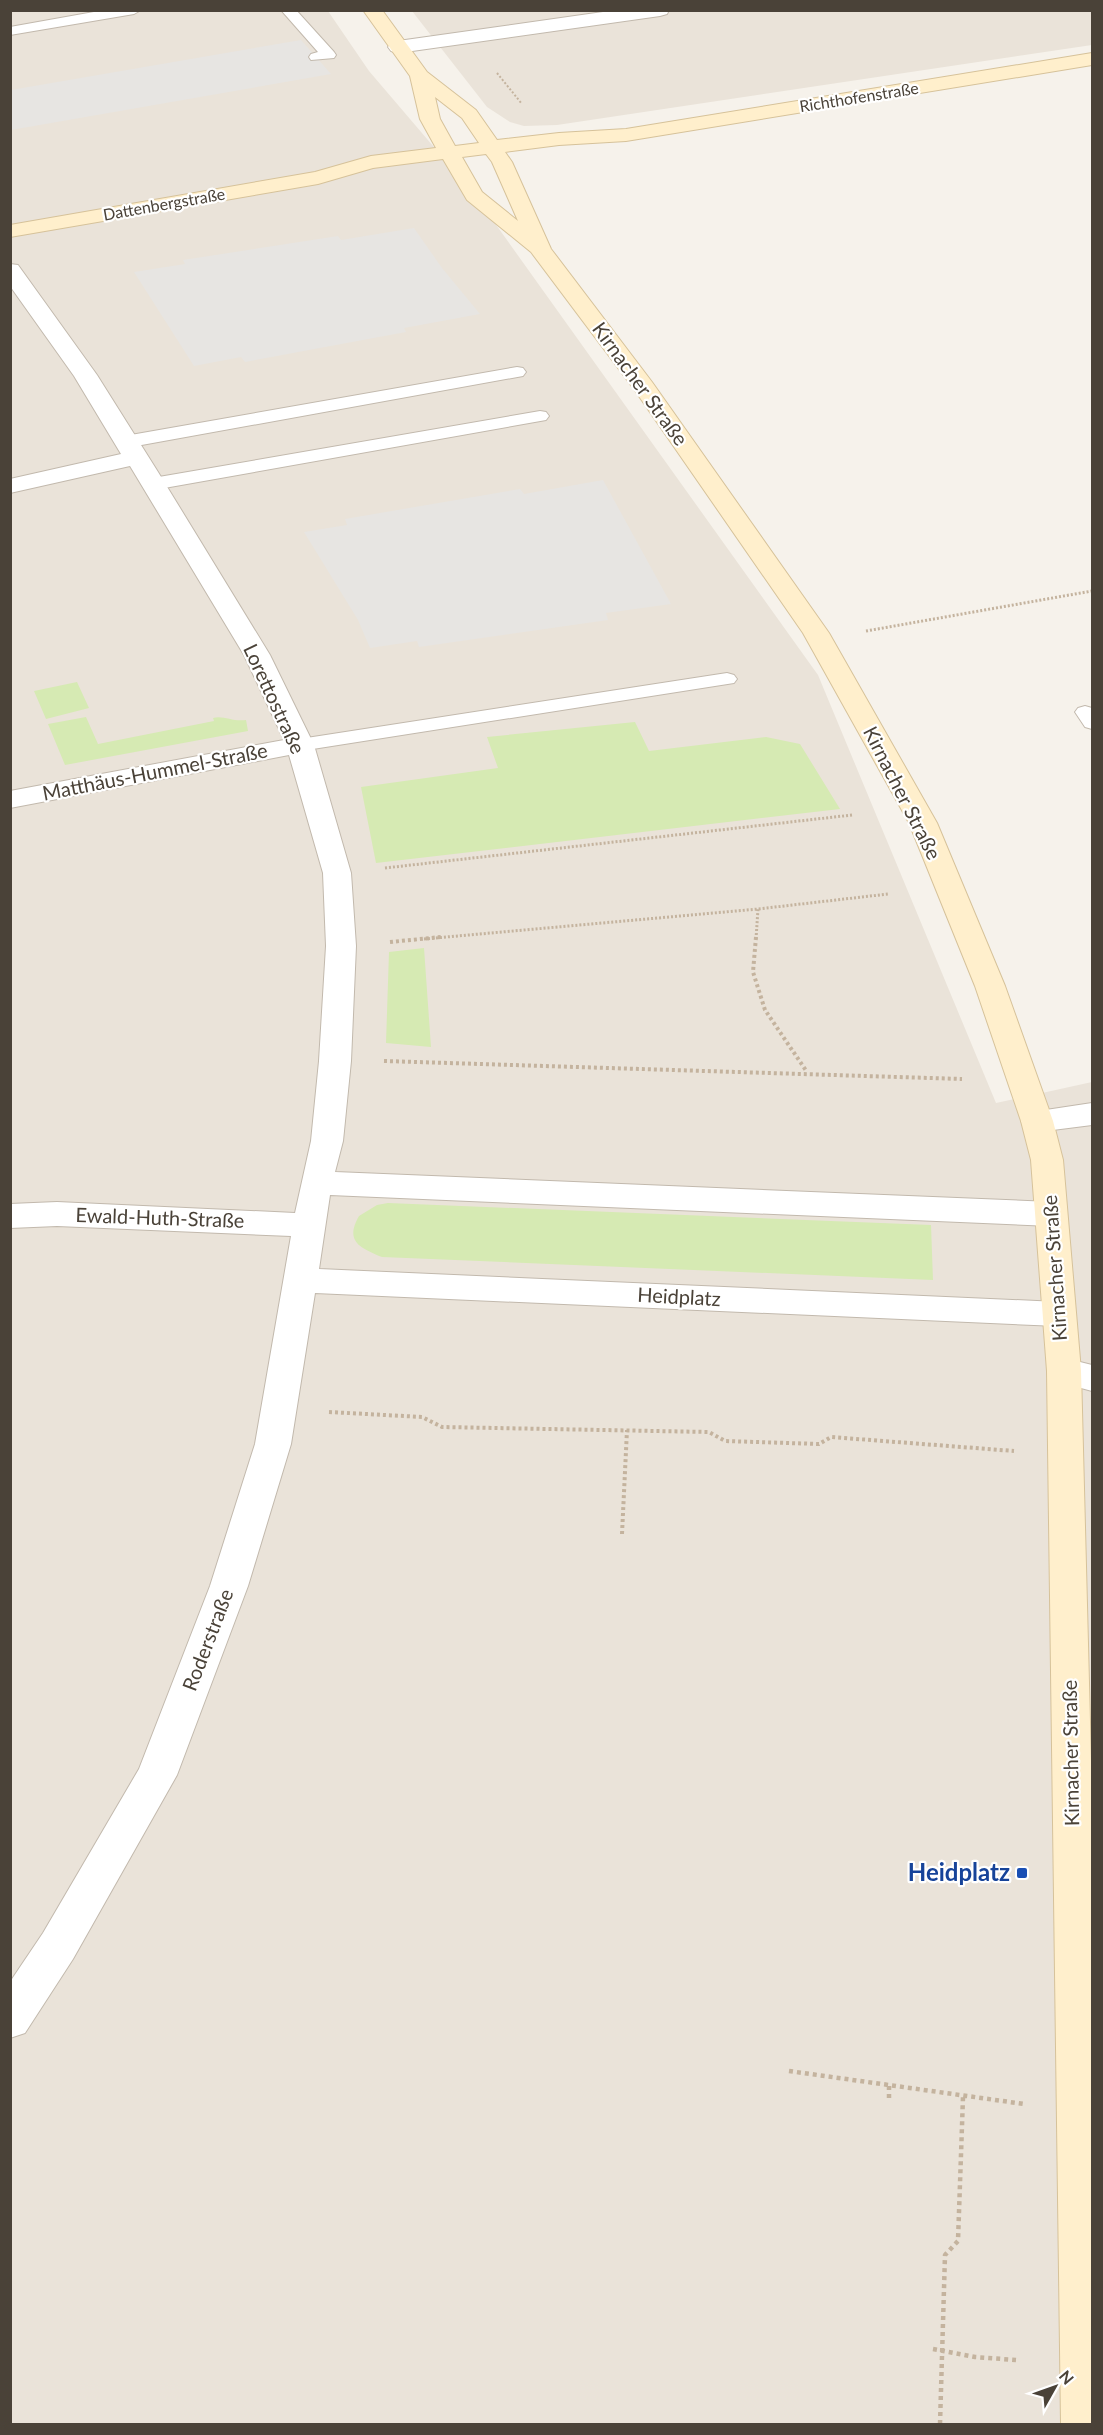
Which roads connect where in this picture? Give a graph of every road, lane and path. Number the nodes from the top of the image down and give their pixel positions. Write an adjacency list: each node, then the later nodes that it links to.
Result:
1 (134, 10): 6 (lane)
2 (288, 10): 9 (lane)
3 (372, 10): 8 (main road, Kirnacher Straße)
4 (660, 10): 5 (street)
5 (619, 13): 7 (street)
6 (10, 31)
7 (468, 37): 8 (street); 12 (path)
8 (398, 47): 11 (main road, Kirnacher Straße)
9 (316, 57)
10 (1092, 59): 13 (main road, Richthofenstraße)
11 (420, 76): 13 (main road, Kirnacher Straße); 14 (main road, Kirnacher Straße)
12 (528, 111)
13 (497, 154): 14 (main road, Dattenbergstraße); 16 (main road, Kirnacher Straße)
14 (452, 160): 15 (main road, Dattenbergstraße); 16 (main road, Kirnacher Straße)
15 (10, 231)
16 (541, 250): 37 (main road, Kirnacher Straße)
17 (10, 270): 20 (street, Lorettostraße)
18 (517, 372): 20 (lane)
19 (540, 416): 21 (lane)
20 (130, 450): 21 (street, Lorettostraße); 22 (street)
21 (153, 484): 26 (street, Lorettostraße)
22 (10, 486)
23 (1092, 591): 24 (path)
24 (862, 631)
25 (727, 679): 26 (lane)
26 (300, 745): 27 (street, Matthäus-Hummel-Straße); 29 (street, Lorettostraße)
27 (10, 800)
28 (852, 815): 29 (path)
29 (337, 873): 32 (street, Lorettostraße)
30 (888, 894): 31 (path)
31 (758, 909): 32 (path); 34 (path)
32 (341, 945): 33 (street, Lorettostraße)
33 (335, 1060): 34 (path); 38 (street, Lorettostraße)
34 (808, 1073): 35 (path)
35 (962, 1079)
36 (1092, 1114): 37 (street)
37 (1037, 1121): 39 (main road, Kirnacher Straße)
38 (316, 1183): 39 (street); 41 (street, Lorettostraße)
39 (1051, 1214): 43 (main road, Kirnacher Straße)
40 (10, 1216): 41 (street, Ewald-Huth-Straße)
41 (309, 1225): 42 (street, Roderstraße)
42 (301, 1281): 43 (street, Heidplatz); 45 (street, Roderstraße)
43 (1058, 1314): 44 (main road, Kirnacher Straße)
44 (1078, 1374): 59 (main road, Kirnacher Straße)
45 (280, 1410): 46 (path); 49 (street, Roderstraße)
46 (627, 1430): 47 (path); 48 (path)
47 (1023, 1452)
48 (622, 1534)
49 (10, 2019)
50 (789, 2072): 51 (path)
51 (888, 2086): 52 (path); 53 (path)
52 (963, 2097): 54 (path); 56 (path)
53 (888, 2101)
54 (1028, 2104)
55 (933, 2349): 56 (path)
56 (942, 2350): 57 (path); 58 (path)
57 (1017, 2360)
58 (940, 2424)
59 (1085, 2424)

